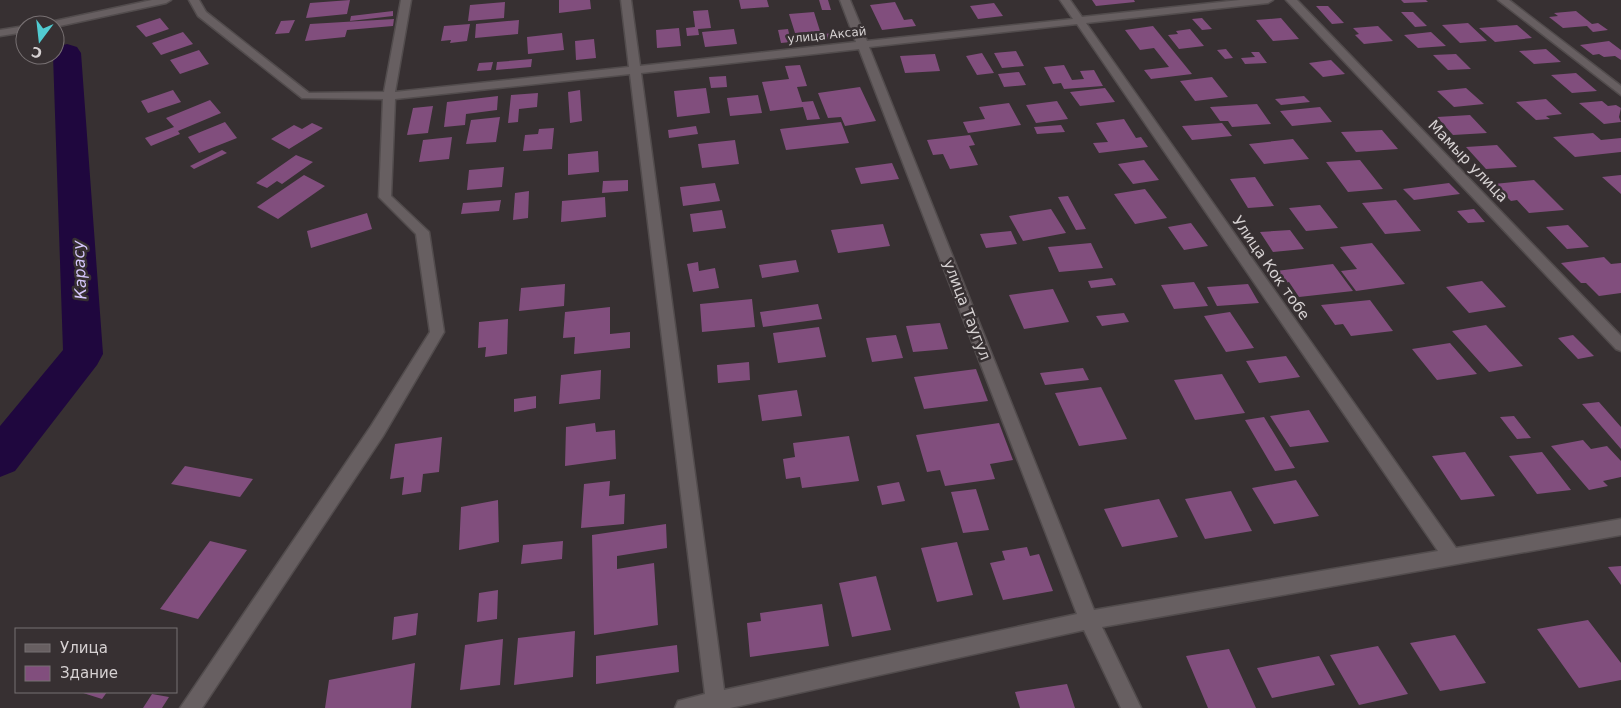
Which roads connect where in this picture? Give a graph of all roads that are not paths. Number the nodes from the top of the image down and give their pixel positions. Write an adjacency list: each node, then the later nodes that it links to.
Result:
1 (166, 0): 11 (street)
2 (194, 0): 17 (street, улица Аксай)
3 (406, 0): 17 (street)
4 (626, 0): 15 (street)
5 (845, 0): 14 (street, улица Таугул)
6 (1065, 0): 10 (street, Улица Кок тобе)
7 (1268, 0): 10 (street, улица Аксай)
8 (1291, 0): 18 (street, Мамыр улица)
9 (1503, 0): 16 (street)
10 (1079, 20): 14 (street, улица Аксай); 20 (street, Улица Кок тобе)
11 (65, 22)
12 (15, 31): 13 (street)
13 (0, 33)
14 (863, 45): 15 (street, улица Аксай); 21 (street, улица Таугул)
15 (634, 70): 17 (street, улица Аксай); 22 (street)
16 (1621, 92)
17 (389, 96): 23 (street)
18 (1621, 345)
19 (1621, 527): 20 (street)
20 (1451, 555): 21 (street)
21 (1089, 620): 22 (street); 25 (street, улица Таугул)
22 (716, 702): 24 (street)
23 (190, 708)
24 (685, 708)
25 (1131, 708)

